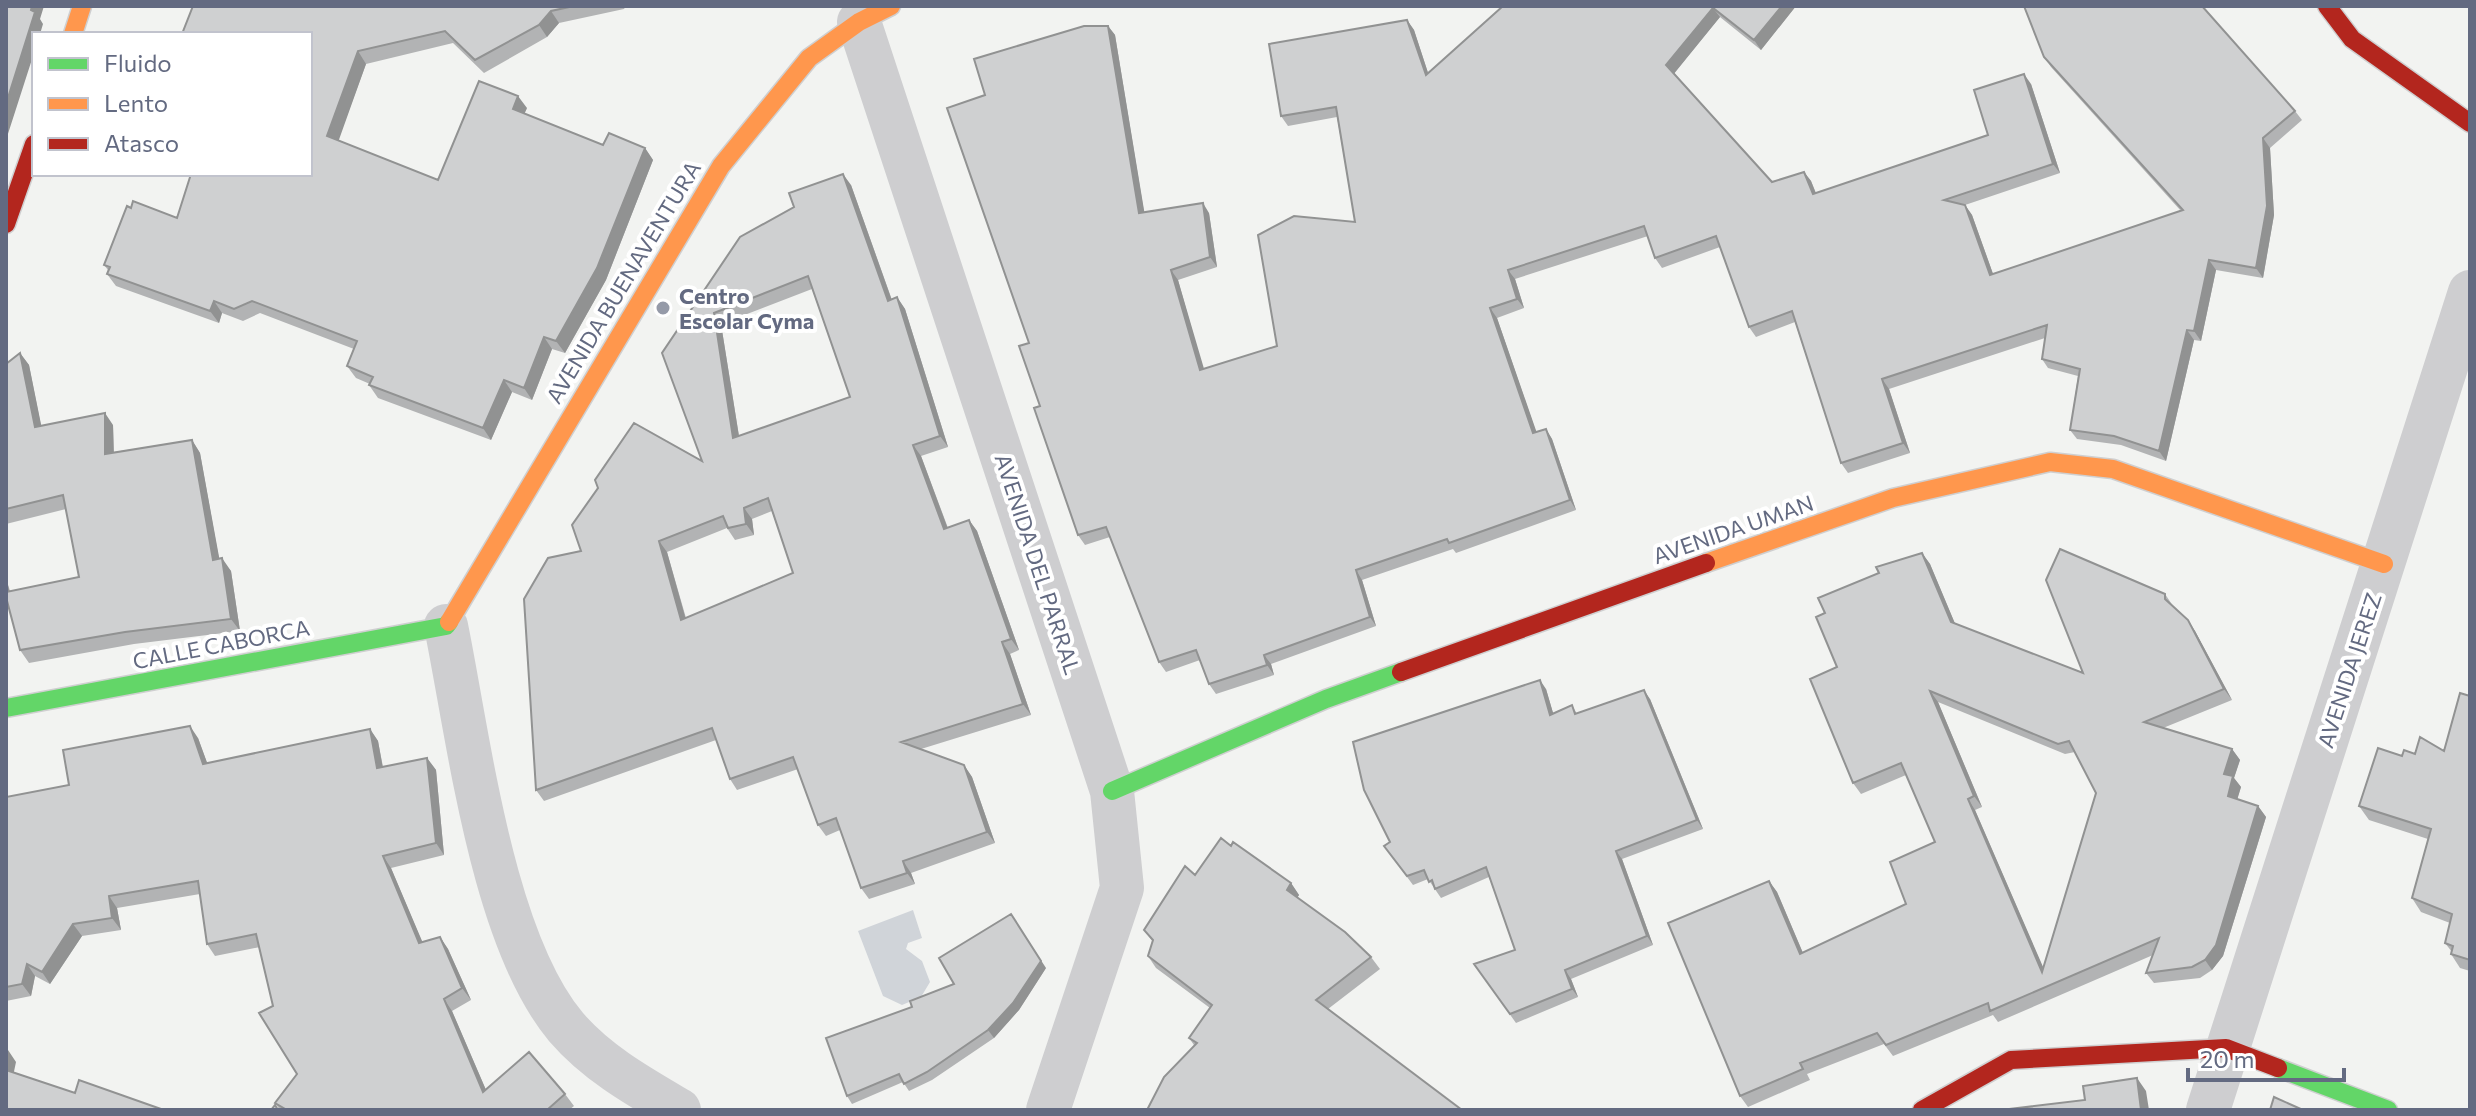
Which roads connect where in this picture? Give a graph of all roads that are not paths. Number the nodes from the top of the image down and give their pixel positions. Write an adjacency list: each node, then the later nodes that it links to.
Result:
1 (82, 6): 4 (street)
2 (2327, 6): 5 (street)
3 (875, 14): 10 (street, AVENIDA BUENAVENTURA); 12 (street, AVENIDA DEL PARRAL)
4 (74, 32)
5 (2470, 123)
6 (32, 150): 7 (street)
7 (6, 224)
8 (2470, 292): 9 (street, AVENIDA JEREZ)
9 (2384, 564): 12 (street, AVENIDA UMAN); 13 (street, AVENIDA JEREZ)
10 (446, 626): 11 (street, CALLE CABORCA); 14 (street)
11 (6, 708)
12 (1112, 791): 15 (street, AVENIDA DEL PARRAL)
13 (2226, 1048): 16 (street); 17 (street, AVENIDA JEREZ); 18 (street)
14 (679, 1110)
15 (1048, 1110)
16 (1922, 1110)
17 (2208, 1110)
18 (2388, 1110)

